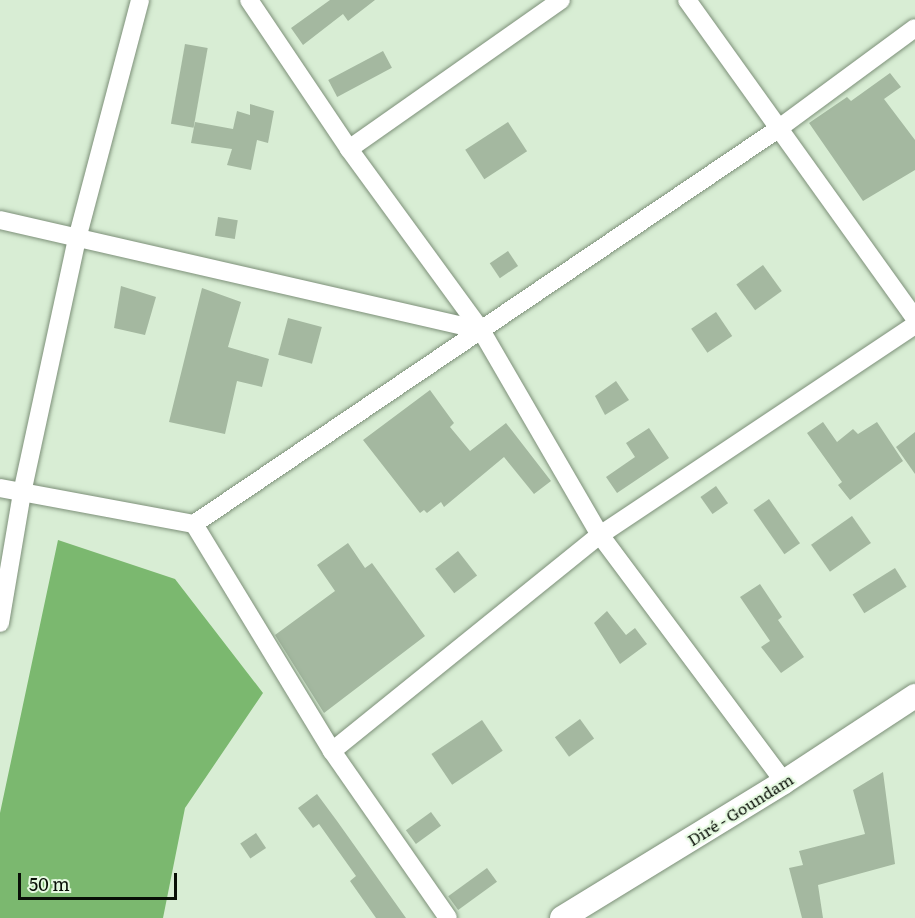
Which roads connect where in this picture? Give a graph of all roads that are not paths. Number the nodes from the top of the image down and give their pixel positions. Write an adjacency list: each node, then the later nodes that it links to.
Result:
1 (140, 0): 9 (street)
2 (249, 0): 7 (street)
3 (561, 0): 7 (street)
4 (687, 0): 6 (street)
5 (915, 28): 6 (street)
6 (778, 129): 10 (street); 12 (street)
7 (349, 149): 12 (street)
8 (0, 220): 9 (street)
9 (78, 235): 12 (street); 14 (street)
10 (915, 319)
11 (915, 326): 16 (street)
12 (481, 330): 15 (street); 16 (street)
13 (0, 488): 14 (street)
14 (22, 493): 15 (street); 17 (street)
15 (194, 524): 19 (street)
16 (600, 535): 19 (street); 20 (street)
17 (0, 623)
18 (915, 696): 20 (main road, Diré - Goundam)
19 (332, 751): 21 (street)
20 (784, 782): 22 (main road, Diré - Goundam)
21 (448, 918)
22 (562, 918)

